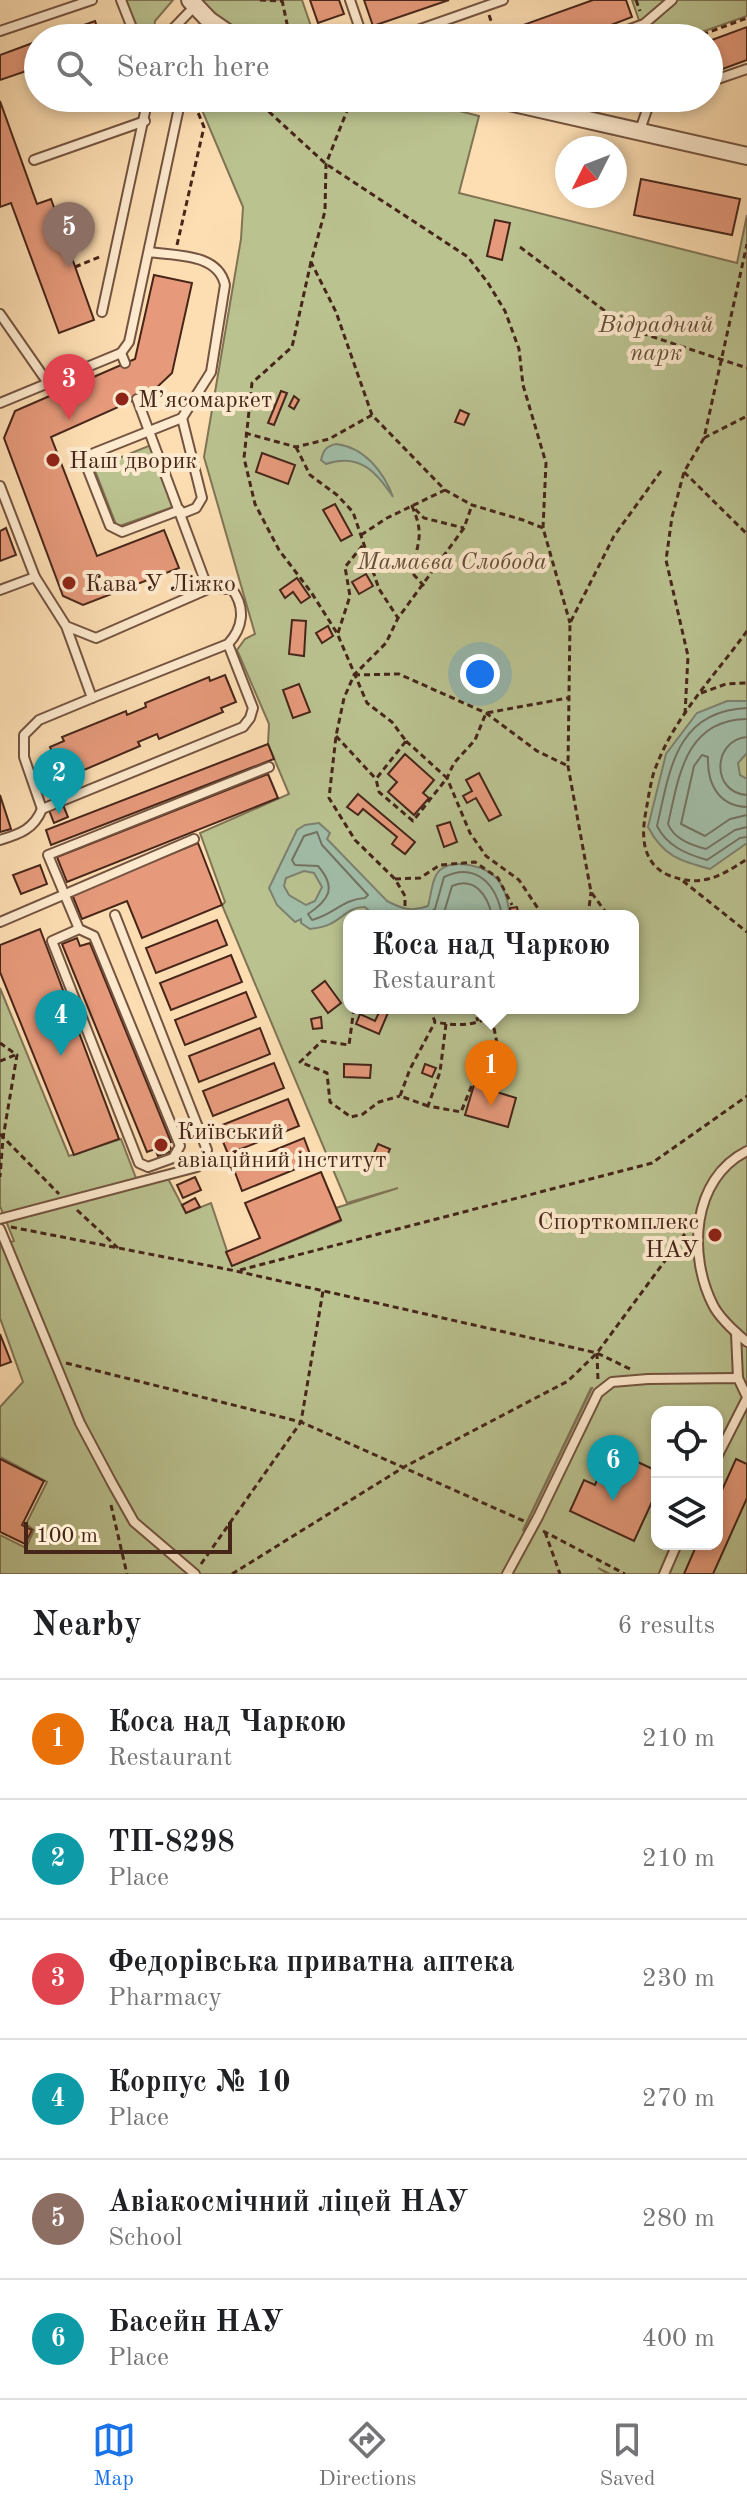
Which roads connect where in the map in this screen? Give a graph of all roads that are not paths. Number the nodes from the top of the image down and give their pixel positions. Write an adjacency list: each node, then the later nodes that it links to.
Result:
1 (92, 0): 13 (lane)
2 (121, 0): 7 (lane)
3 (350, 0): 10 (lane)
4 (503, 0): 11 (lane)
5 (672, 0): 12 (lane)
6 (192, 4): 8 (lane); 9 (street)
7 (130, 24)
8 (176, 24)
9 (217, 24)
10 (358, 24)
11 (435, 24)
12 (644, 24)
13 (0, 31)
14 (747, 69): 15 (lane)
15 (723, 77)
16 (146, 112): 20 (lane)
17 (178, 112): 24 (lane)
18 (557, 112): 21 (street)
19 (646, 112): 21 (lane)
20 (145, 121): 23 (lane); 25 (lane)
21 (640, 130): 22 (street)
22 (747, 156)
23 (34, 160)
24 (149, 252): 27 (lane); 32 (lane)
25 (102, 312)
26 (0, 314): 29 (lane)
27 (121, 353): 28 (lane); 29 (lane)
28 (125, 363)
29 (48, 383): 31 (lane)
30 (137, 399): 33 (lane)
31 (0, 403)
32 (182, 418): 33 (lane); 35 (lane)
33 (150, 431): 35 (lane); 35 (lane)
34 (0, 486): 36 (lane)
35 (180, 512): 37 (lane)
36 (35, 577): 38 (lane); 39 (lane)
37 (208, 589): 39 (lane); 40 (lane)
38 (0, 590)
39 (66, 626): 41 (lane)
40 (228, 644): 41 (lane); 43 (lane)
41 (92, 698): 43 (lane)
42 (269, 767): 46 (lane)
43 (42, 809): 45 (lane)
44 (194, 839): 46 (lane)
45 (0, 840)
46 (65, 894): 48 (lane); 49 (lane)
47 (115, 915): 51 (lane)
48 (0, 922)
49 (79, 929): 49 (lane)
50 (747, 1151): 53 (lane)
51 (0, 1219)
52 (4, 1228): 59 (lane)
53 (736, 1333): 54 (lane); 55 (lane)
54 (747, 1342)
55 (738, 1378): 56 (lane); 60 (lane)
56 (747, 1397): 57 (lane)
57 (723, 1445)
58 (674, 1550): 61 (lane)
59 (195, 1574)
60 (507, 1574)
61 (664, 1574)

